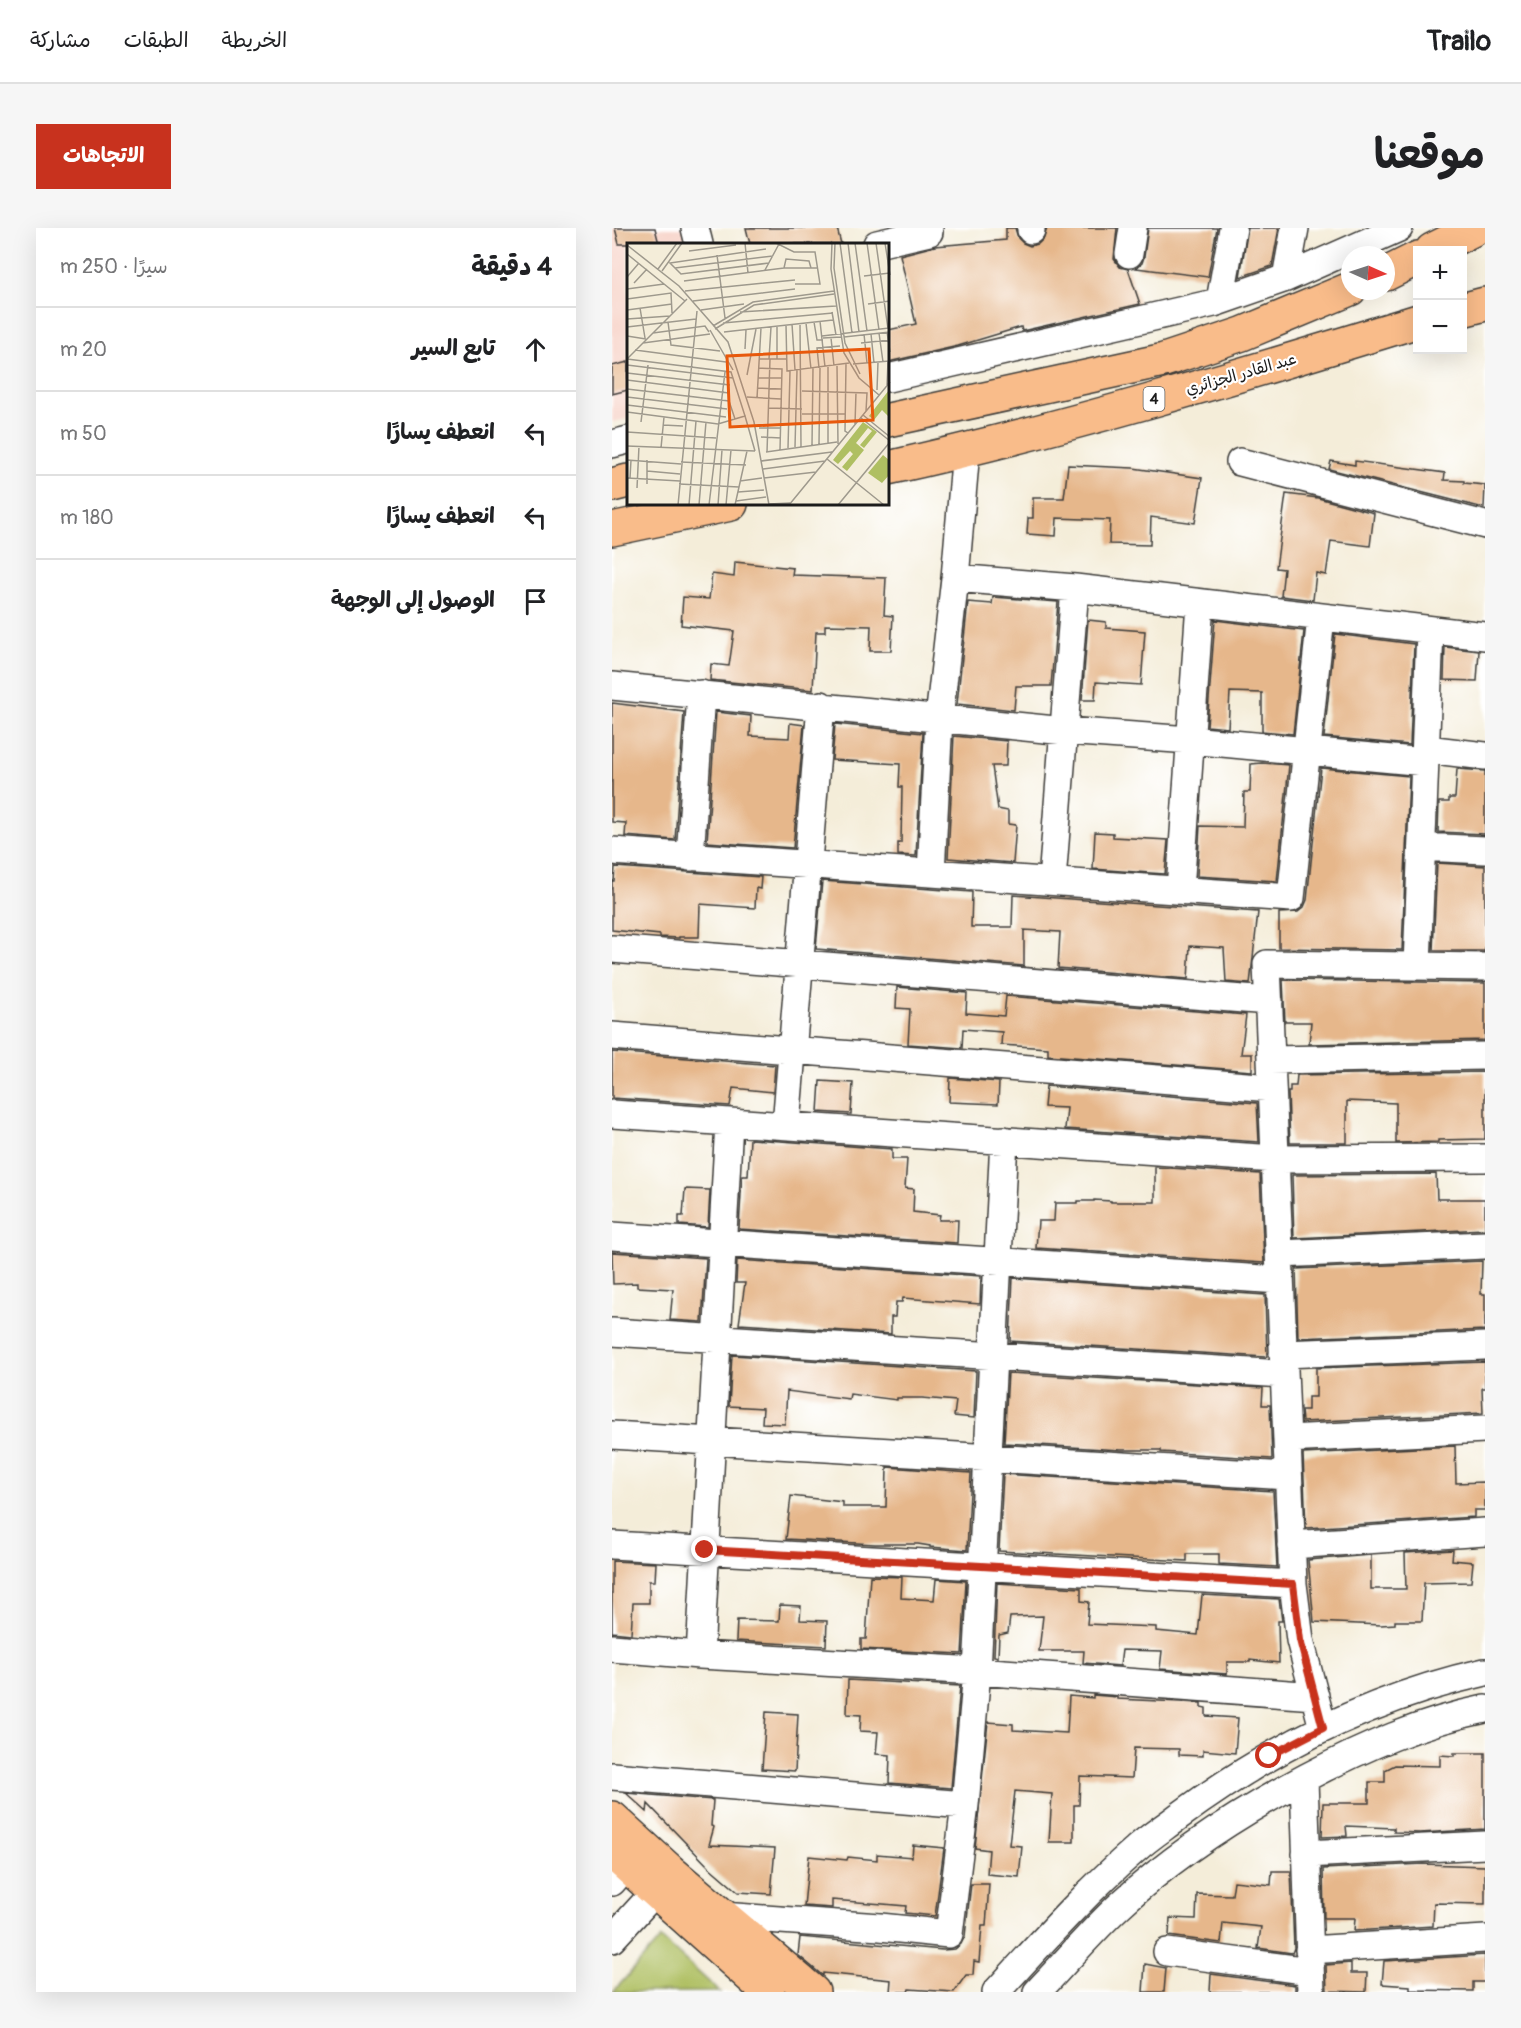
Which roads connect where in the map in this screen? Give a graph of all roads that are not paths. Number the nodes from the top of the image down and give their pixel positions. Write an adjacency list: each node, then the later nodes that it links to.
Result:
1 (695, 228): 7 (street)
2 (929, 228): 8 (street)
3 (1233, 228): 14 (street)
4 (1295, 228): 12 (street)
5 (1399, 228): 12 (street)
6 (1476, 228): 9 (main road)
7 (699, 243)
8 (881, 243)
9 (1440, 246)
10 (1413, 260): 11 (main road)
11 (1395, 270)
12 (1286, 278): 14 (street)
13 (1341, 293): 19 (main road, 4)
14 (1220, 301): 18 (street)
15 (1485, 304): 16 (main road)
16 (1467, 309)
17 (1413, 323): 22 (main road, عبد القادر الجزائري / 4)
18 (890, 378)
19 (890, 420)
20 (627, 440): 21 (street)
21 (612, 444)
22 (966, 450): 24 (main road, عبد القادر الجزائري / 4); 30 (street)
23 (1240, 462): 28 (street)
24 (890, 468)
25 (627, 481): 26 (main road)
26 (612, 485)
27 (721, 506): 29 (main road)
28 (1485, 525)
29 (612, 529)
30 (955, 578): 31 (street); 39 (street)
31 (1075, 588): 32 (street); 40 (street)
32 (1200, 603): 33 (street); 41 (street)
33 (1321, 617): 34 (street); 42 (street)
34 (1430, 630): 35 (street); 43 (street)
35 (1485, 636)
36 (612, 686): 37 (street)
37 (701, 694): 38 (street); 48 (street)
38 (821, 705): 39 (street); 49 (street)
39 (939, 719): 40 (street); 50 (street)
40 (1065, 731): 41 (street); 51 (street)
41 (1190, 740): 42 (street); 52 (street)
42 (1308, 751): 43 (street); 52 (street)
43 (1425, 755): 44 (street); 45 (street)
44 (1485, 756)
45 (1422, 846): 46 (street); 55 (street)
46 (1485, 850)
47 (612, 851): 48 (street)
48 (690, 856): 49 (street)
49 (808, 865): 50 (street); 54 (street)
50 (931, 873): 51 (street)
51 (1052, 881): 52 (street)
52 (1180, 890)
53 (612, 949): 54 (street)
54 (800, 964): 57 (street); 59 (street)
55 (1417, 966): 56 (street); 57 (street)
56 (1485, 967)
57 (1269, 1000): 61 (street)
58 (612, 1036): 59 (street)
59 (792, 1050): 62 (street); 65 (street)
60 (1485, 1056): 61 (street)
61 (1271, 1060): 62 (street)
62 (1272, 1088): 68 (street)
63 (612, 1114): 64 (street)
64 (729, 1122): 65 (street); 70 (street)
65 (786, 1125): 66 (street)
66 (1004, 1140): 68 (street); 72 (street)
67 (1485, 1158): 68 (street)
68 (1275, 1159): 73 (street)
69 (612, 1236): 70 (street)
70 (723, 1243): 72 (street); 75 (street)
71 (1485, 1245): 73 (street)
72 (998, 1261): 73 (street); 77 (street)
73 (1280, 1267): 78 (street)
74 (612, 1332): 75 (street)
75 (717, 1339): 77 (street); 82 (street)
76 (1485, 1346): 78 (street)
77 (993, 1356): 78 (street); 83 (street)
78 (1283, 1364): 81 (street)
79 (1485, 1429): 81 (street)
80 (612, 1435): 82 (street)
81 (1287, 1439): 84 (street)
82 (712, 1441): 83 (street); 88 (street)
83 (988, 1458): 84 (street); 89 (street)
84 (1288, 1476): 87 (street)
85 (1485, 1532): 87 (street)
86 (612, 1545): 88 (street)
87 (1291, 1545): 90 (street)
88 (705, 1550): 89 (street); 92 (street)
89 (982, 1567): 90 (street); 93 (street)
90 (1293, 1584): 95 (street)
91 (612, 1648): 92 (street)
92 (700, 1655): 93 (street)
93 (977, 1671): 95 (street); 100 (street)
94 (1485, 1672): 97 (street)
95 (1314, 1696): 97 (street)
96 (1485, 1709): 99 (street)
97 (1323, 1728): 106 (street)
98 (612, 1776): 100 (street)
99 (1304, 1779): 103 (street); 107 (street)
100 (964, 1804): 108 (street)
101 (612, 1818): 104 (main road)
102 (1485, 1845): 103 (street)
103 (1306, 1854): 112 (street)
104 (624, 1861): 105 (main road)
105 (663, 1881): 108 (main road); 109 (street); 113 (main road)
106 (1099, 1882): 107 (street); 115 (street)
107 (1119, 1906): 116 (street)
108 (722, 1916): 114 (main road)
109 (612, 1939)
110 (1485, 1939): 112 (street)
111 (1167, 1952): 112 (street)
112 (1310, 1971)
113 (768, 1992)
114 (813, 1992)
115 (996, 1992)
116 (1037, 1992)

